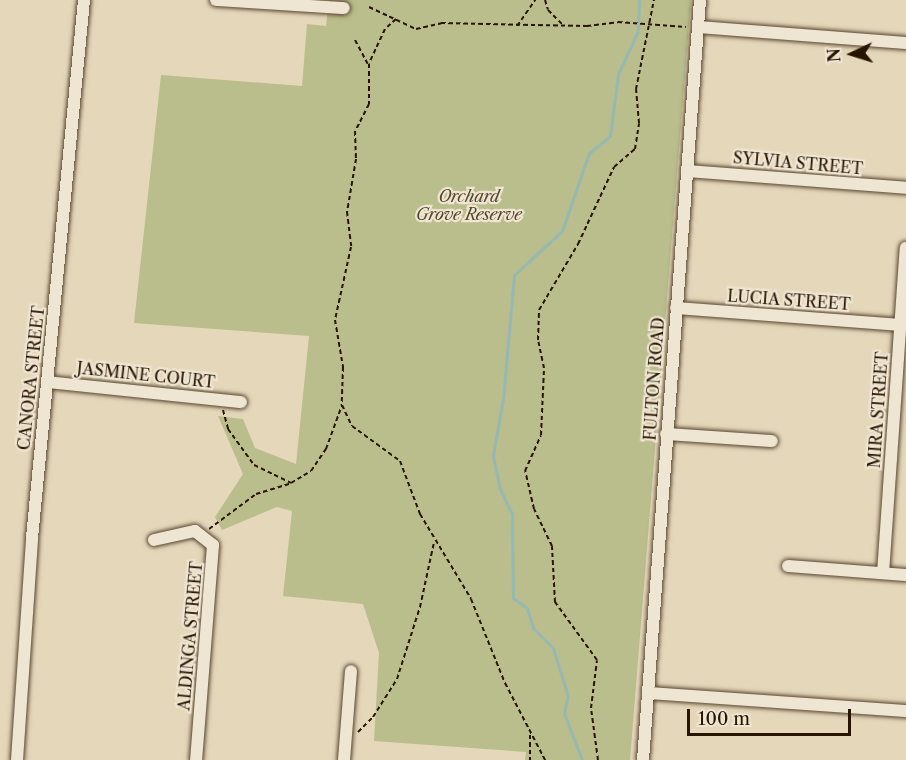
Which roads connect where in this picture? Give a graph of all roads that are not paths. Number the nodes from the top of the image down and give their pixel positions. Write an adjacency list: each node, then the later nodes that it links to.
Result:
1 (84, 0): 12 (street, CANORA STREET)
2 (216, 0): 4 (street)
3 (700, 0): 5 (street, FULTON ROAD)
4 (344, 8)
5 (698, 27): 6 (street); 7 (street, FULTON ROAD)
6 (906, 43)
7 (687, 171): 8 (street, SYLVIA STREET); 10 (street, FULTON ROAD)
8 (906, 188)
9 (906, 248): 11 (street, MIRA STREET)
10 (676, 308): 11 (street, LUCIA STREET); 14 (street, FULTON ROAD)
11 (901, 325): 18 (street, MIRA STREET)
12 (47, 382): 13 (street, JASMINE COURT); 23 (street, CANORA STREET)
13 (241, 402)
14 (666, 434): 15 (street); 21 (street, FULTON ROAD)
15 (772, 441)
16 (154, 540): 24 (street, ALDINGA STREET)
17 (788, 566): 18 (street)
18 (883, 573): 19 (street)
19 (906, 575)
20 (351, 671): 25 (street)
21 (648, 693): 22 (street); 26 (street, FULTON ROAD)
22 (906, 711)
23 (17, 760)
24 (196, 760)
25 (344, 760)
26 (643, 760)

